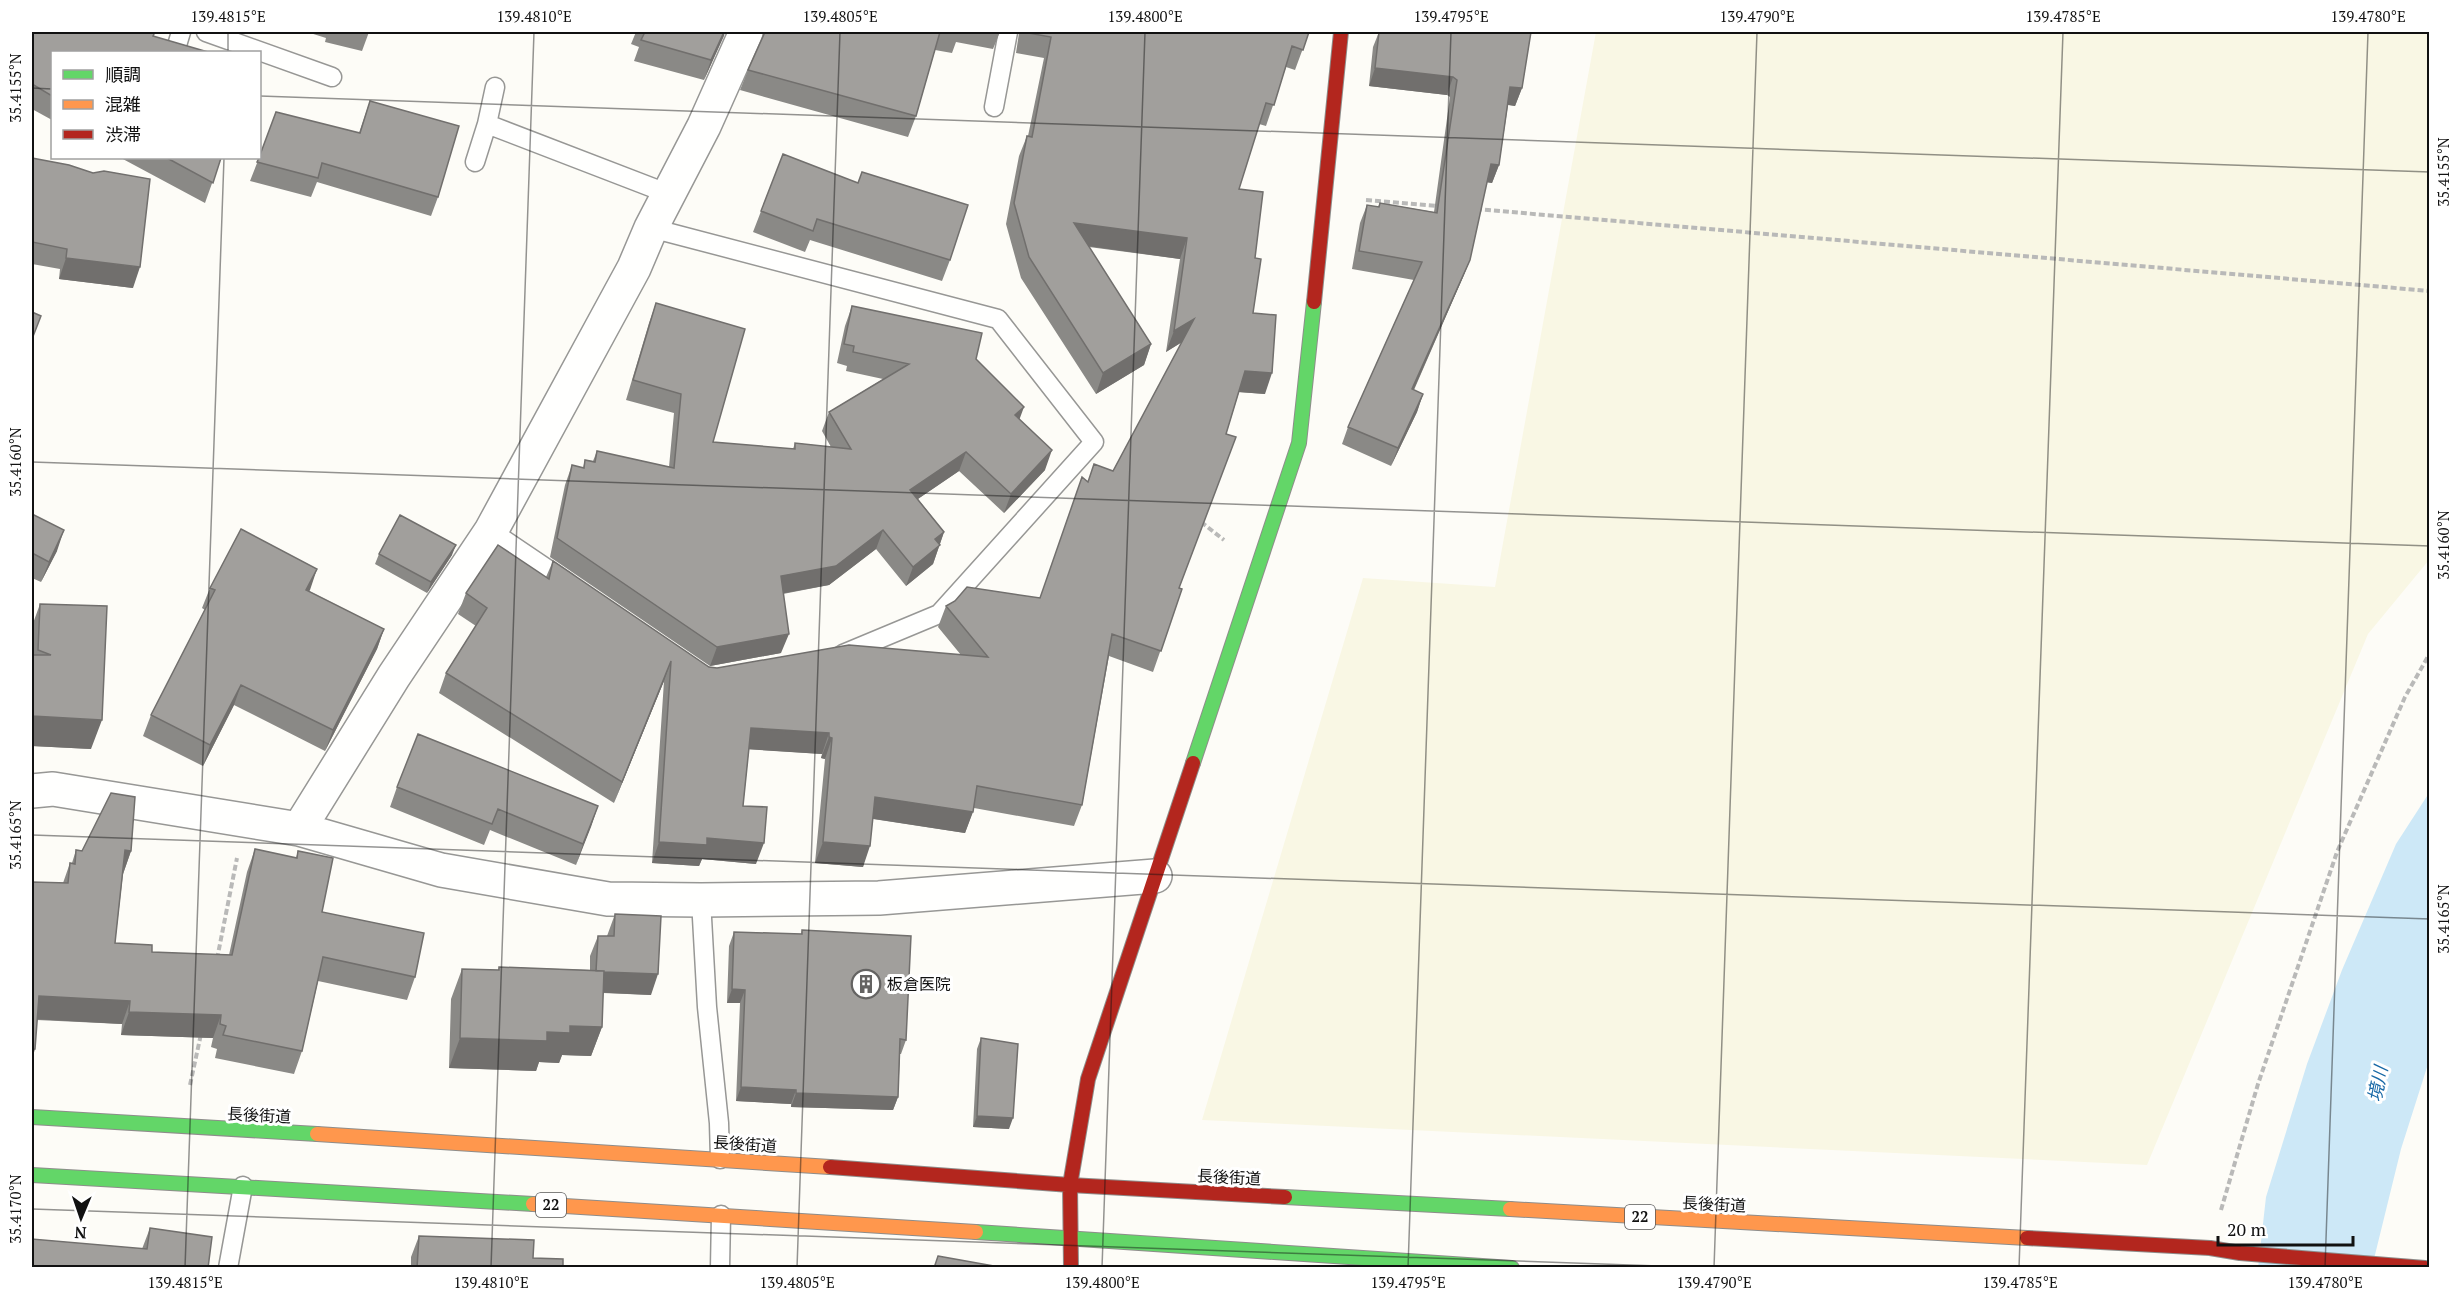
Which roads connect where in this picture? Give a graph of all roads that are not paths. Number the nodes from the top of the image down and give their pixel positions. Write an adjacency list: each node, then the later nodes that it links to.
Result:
1 (181, 32): 6 (lane)
2 (206, 32): 7 (lane)
3 (746, 32): 14 (street)
4 (1008, 32): 11 (lane)
5 (1341, 32): 21 (main road)
6 (175, 51)
7 (259, 51)
8 (261, 52): 9 (lane)
9 (332, 77)
10 (495, 87): 12 (lane)
11 (994, 107)
12 (487, 124): 13 (lane); 14 (lane)
13 (475, 162)
14 (669, 194): 15 (street)
15 (651, 228): 16 (street); 18 (lane)
16 (491, 531): 17 (lane); 20 (street)
17 (579, 591)
18 (825, 657)
19 (32, 790): 20 (street)
20 (299, 829): 22 (street)
21 (1155, 876): 22 (street); 26 (main road)
22 (701, 900): 24 (lane)
23 (32, 1117): 24 (main road, 長後街道 / 22)
24 (720, 1159): 26 (main road, 長後街道 / 22)
25 (32, 1175): 27 (main road, 22)
26 (1070, 1185): 29 (main road); 34 (main road, 長後街道 / 22)
27 (243, 1186): 28 (main road, 22); 30 (lane)
28 (721, 1215): 29 (main road, 22); 31 (lane)
29 (1071, 1238): 32 (main road); 33 (main road, 22)
30 (228, 1268)
31 (720, 1268)
32 (1071, 1268)
33 (1512, 1268)
34 (2425, 1268)

